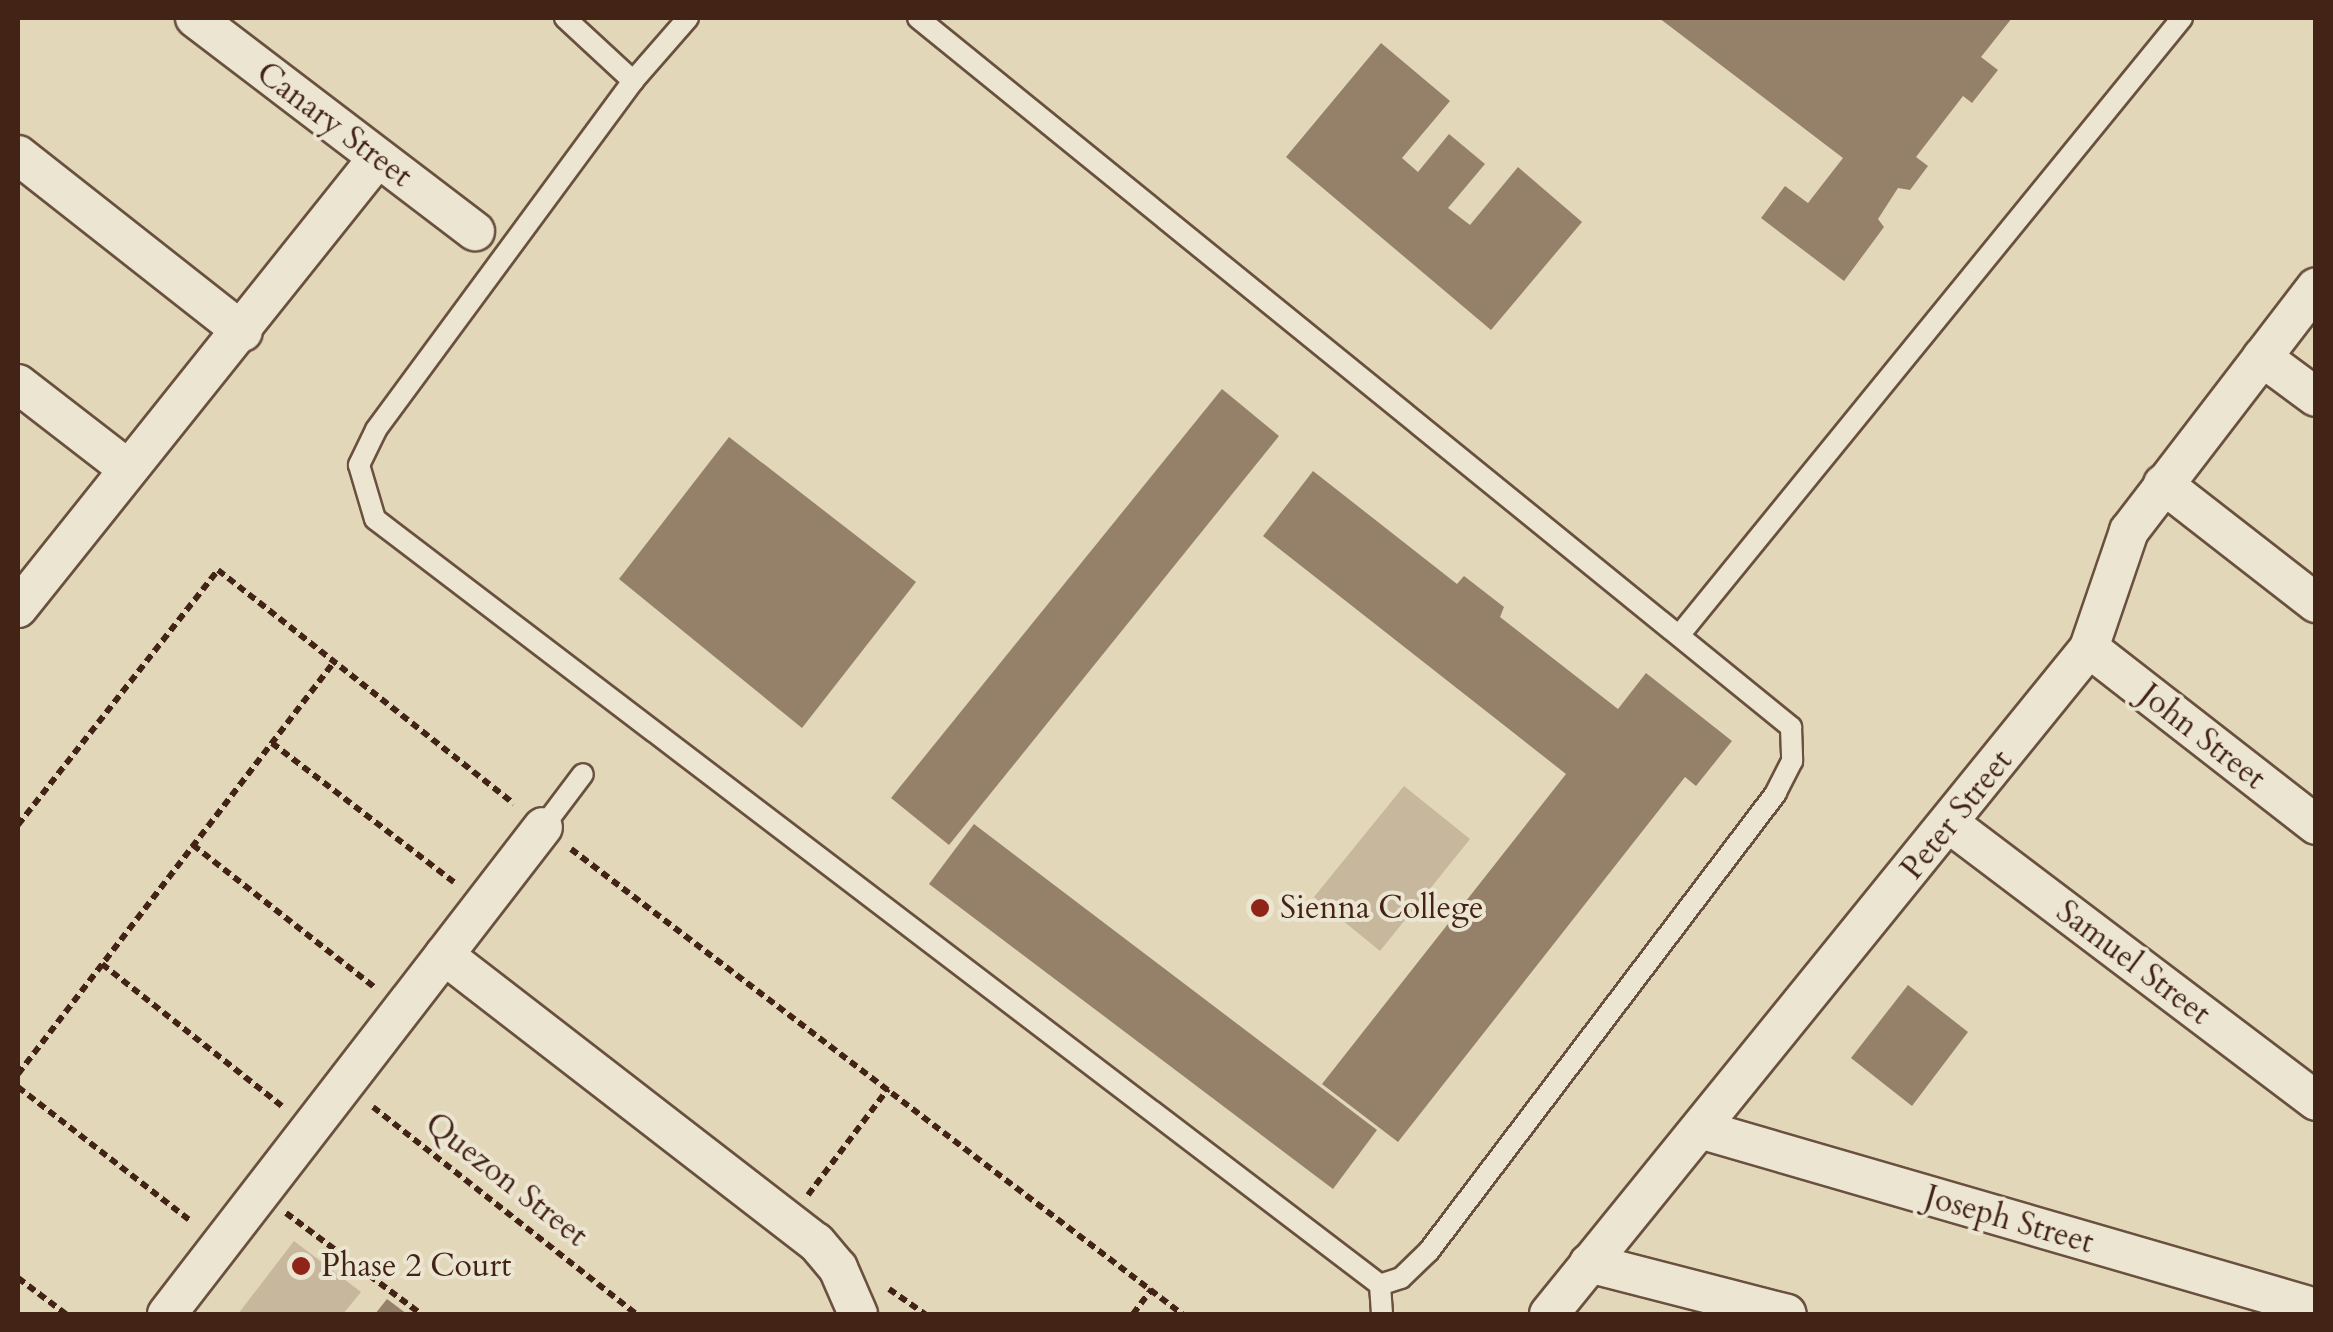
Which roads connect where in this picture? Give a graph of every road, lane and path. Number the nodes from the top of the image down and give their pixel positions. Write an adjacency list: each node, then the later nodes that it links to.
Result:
1 (195, 18): 8 (street, Canary Street)
2 (566, 18): 6 (lane)
3 (688, 18): 6 (lane)
4 (918, 18): 19 (lane)
5 (2182, 18): 19 (lane)
6 (633, 81): 9 (lane)
7 (18, 155): 11 (street)
8 (376, 160): 9 (street, Canary Street); 11 (street)
9 (489, 242): 45 (lane)
10 (2316, 286): 12 (street, Peter Street)
11 (243, 332): 15 (street)
12 (2262, 357): 14 (street); 16 (street, Peter Street)
13 (18, 384): 15 (street)
14 (2316, 397)
15 (128, 469): 18 (street)
16 (2163, 484): 17 (street); 20 (street, Peter Street)
17 (2316, 603)
18 (18, 608)
19 (1681, 633): 45 (lane)
20 (2089, 648): 24 (street, Peter Street); 26 (street, John Street)
21 (334, 662): 22 (path); 25 (path); 27 (path)
22 (272, 744): 28 (path); 29 (path)
23 (583, 774): 27 (lane)
24 (1950, 824): 37 (street, Samuel Street); 39 (street, Peter Street)
25 (18, 825)
26 (2316, 825)
27 (542, 827): 29 (street); 36 (path)
28 (194, 846): 31 (path); 32 (path)
29 (483, 904): 30 (street)
30 (444, 955): 32 (street); 41 (street)
31 (102, 964): 33 (path); 38 (path)
32 (403, 1009): 34 (street)
33 (18, 1074)
34 (344, 1084): 38 (street); 51 (path, Quezon Street)
35 (18, 1086): 42 (path)
36 (888, 1089): 41 (path); 46 (path)
37 (2316, 1101)
38 (310, 1129): 40 (street)
39 (1702, 1130): 43 (street, Peter Street); 47 (street, Joseph Street)
40 (261, 1193): 42 (street); 50 (path)
41 (789, 1220): 52 (street)
42 (221, 1245): 49 (street)
43 (1589, 1263): 56 (street, Peter Street); 57 (street)
44 (18, 1278): 48 (path)
45 (1380, 1285): 55 (lane)
46 (1152, 1289): 53 (path); 54 (path)
47 (2316, 1308)
48 (66, 1314)
49 (167, 1314)
50 (421, 1314)
51 (636, 1314)
52 (858, 1314)
53 (1133, 1314)
54 (1182, 1314)
55 (1382, 1314)
56 (1549, 1314)
57 (1787, 1314)

